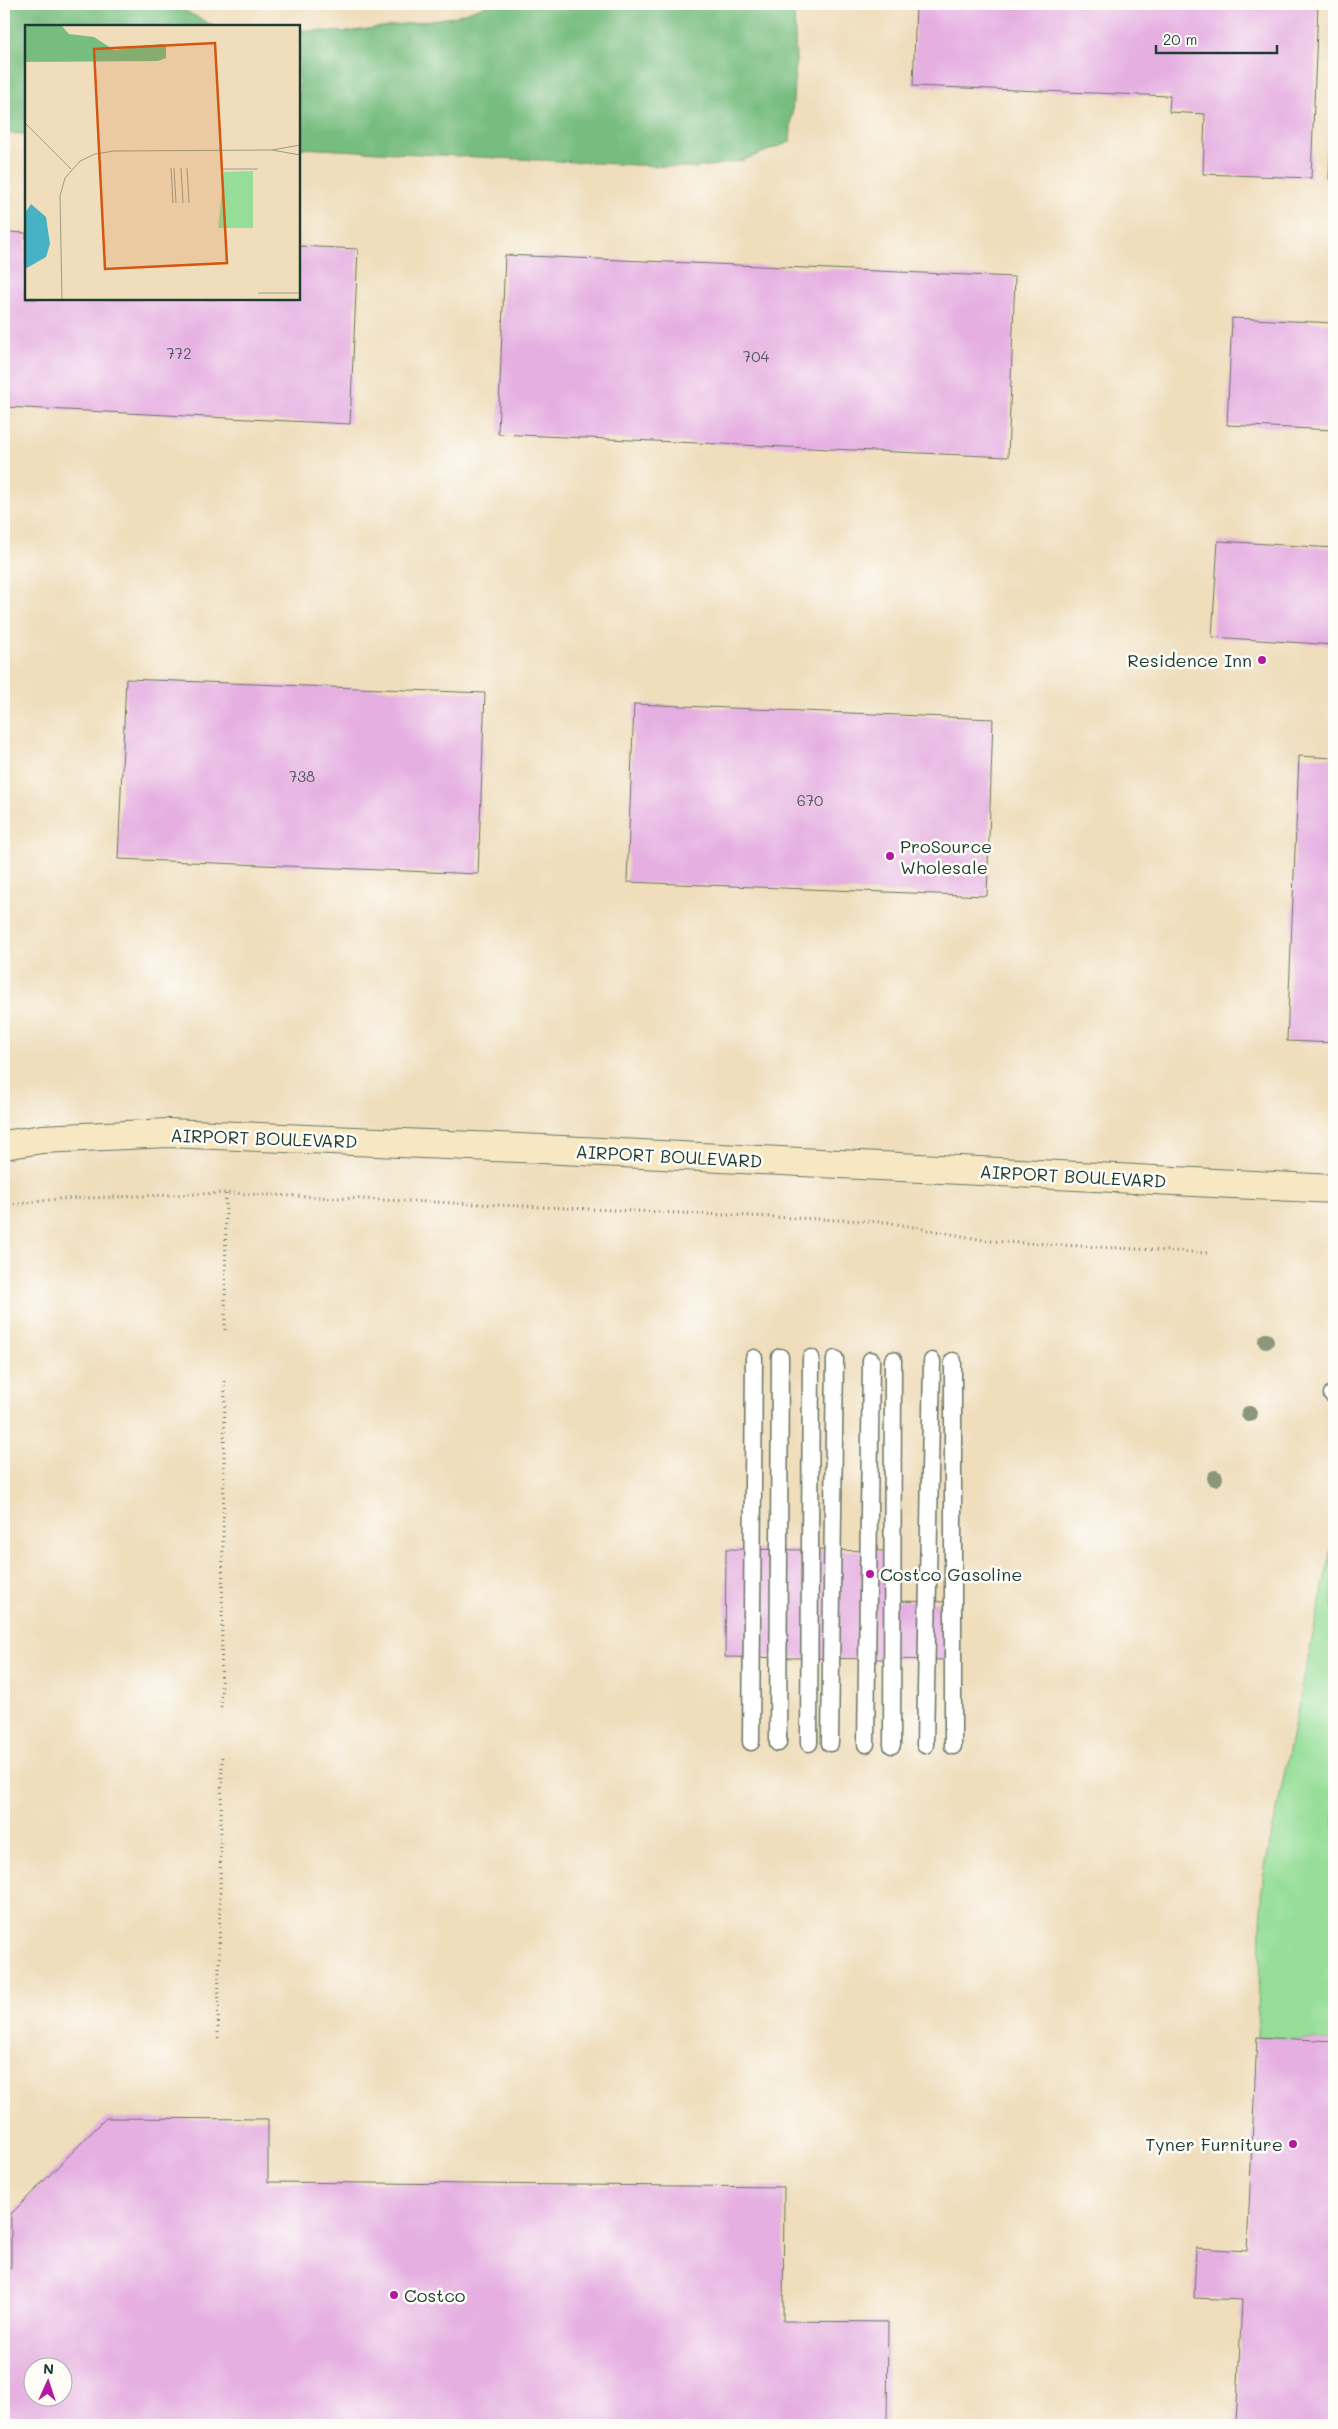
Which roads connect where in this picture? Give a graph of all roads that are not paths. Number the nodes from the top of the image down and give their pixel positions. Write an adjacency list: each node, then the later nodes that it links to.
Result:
1 (4, 1145): 2 (street, AIRPORT BOULEVARD)
2 (1334, 1189)
3 (754, 1358): 11 (lane)
4 (780, 1358): 12 (lane)
5 (811, 1358): 13 (lane)
6 (835, 1359): 14 (lane)
7 (871, 1360): 15 (lane)
8 (893, 1360): 16 (lane)
9 (932, 1361): 17 (lane)
10 (953, 1361): 18 (lane)
11 (751, 1742)
12 (778, 1743)
13 (809, 1743)
14 (830, 1743)
15 (866, 1744)
16 (892, 1745)
17 (925, 1745)
18 (953, 1746)

